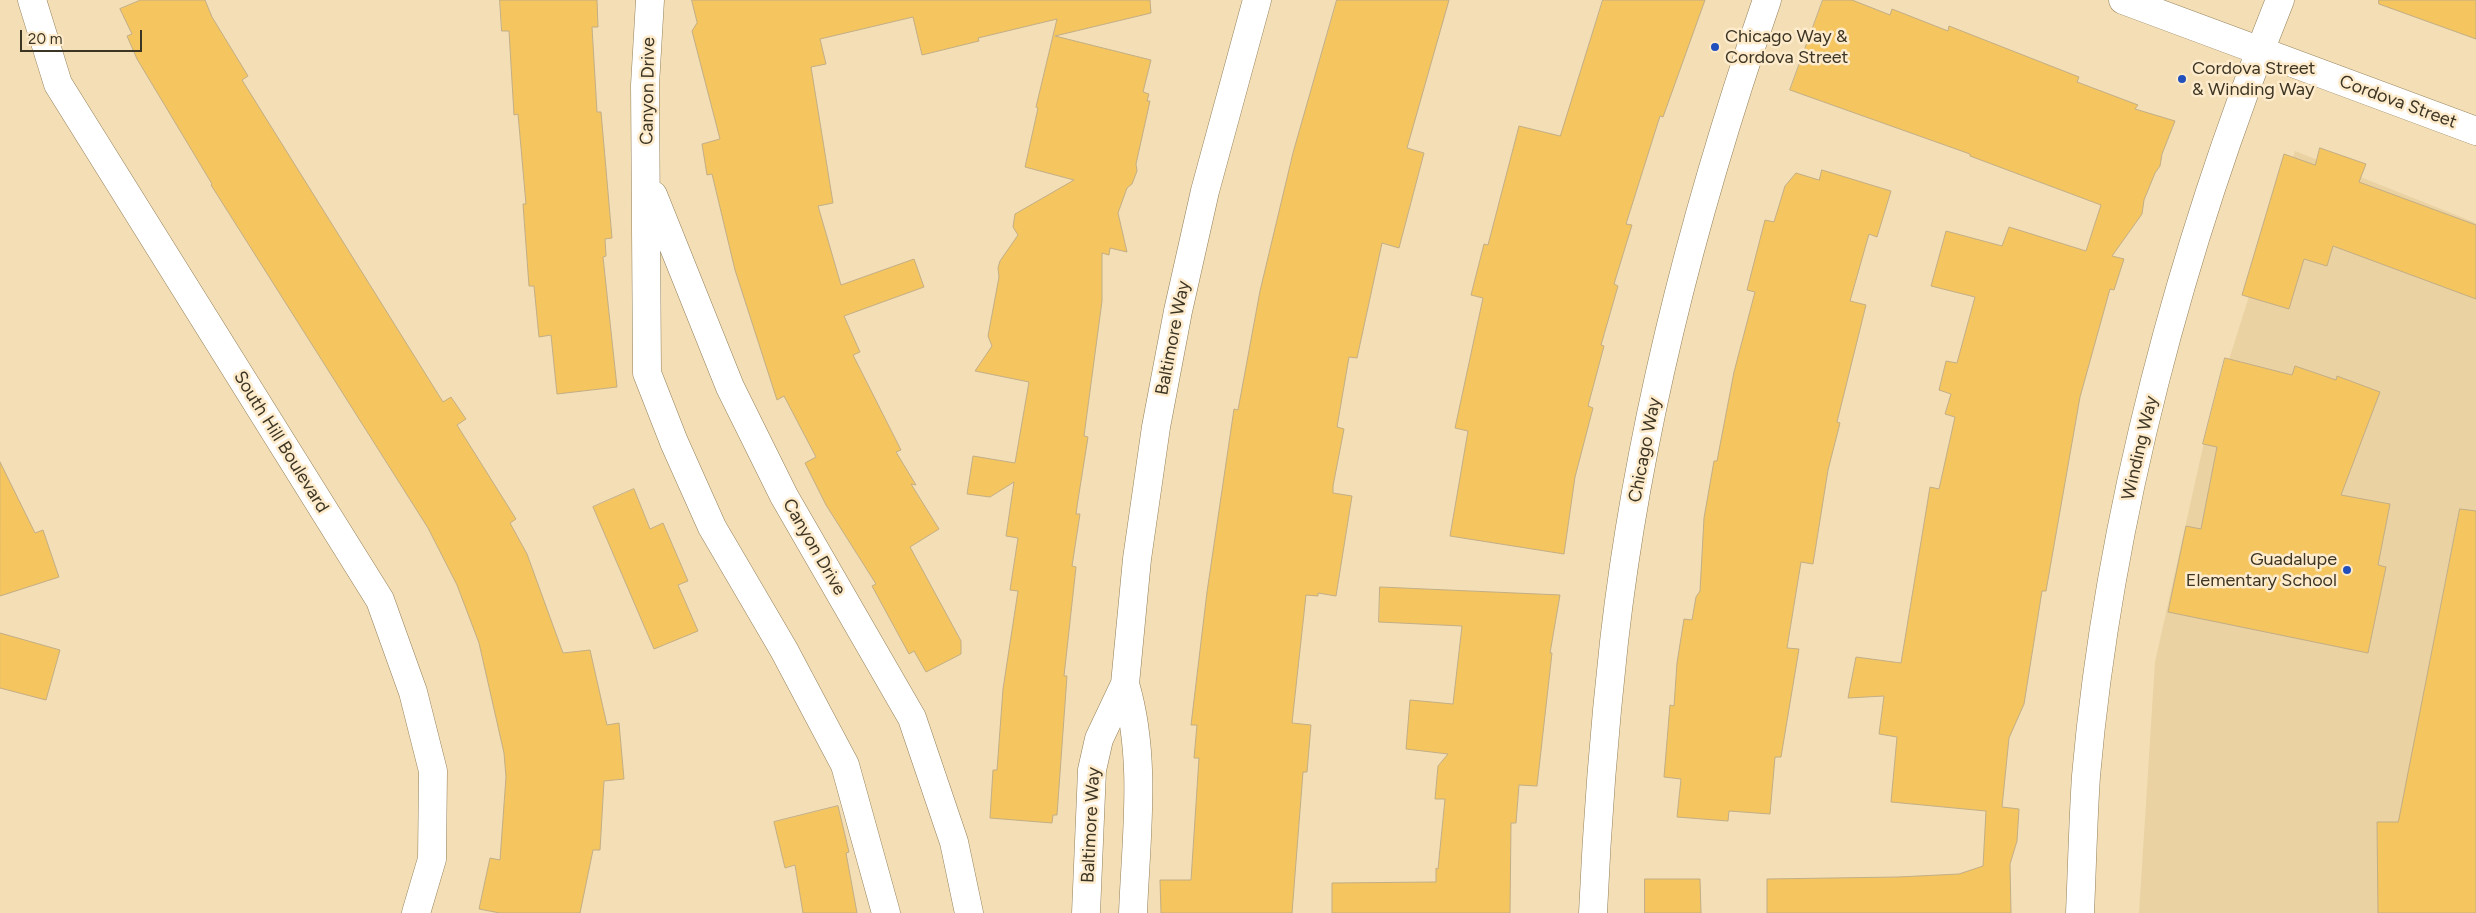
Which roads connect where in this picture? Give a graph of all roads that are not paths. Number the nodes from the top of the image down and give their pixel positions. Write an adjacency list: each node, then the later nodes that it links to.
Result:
1 (32, 0): 11 (street, South Hill Boulevard)
2 (650, 0): 9 (street, Canyon Drive)
3 (1257, 0): 10 (street, Baltimore Way)
4 (1767, 0): 16 (street, Chicago Way)
5 (2123, 0): 7 (street, Cordova Street)
6 (2280, 0): 7 (street, Winding Way)
7 (2259, 50): 8 (street, Cordova Street); 17 (street, Winding Way)
8 (2476, 131)
9 (647, 182): 12 (street, Canyon Drive); 13 (street, Canyon Drive)
10 (1125, 684): 14 (street, Baltimore Way); 15 (street, Baltimore Way)
11 (416, 913)
12 (886, 913)
13 (968, 913)
14 (1086, 913)
15 (1133, 913)
16 (1593, 913)
17 (2080, 913)

